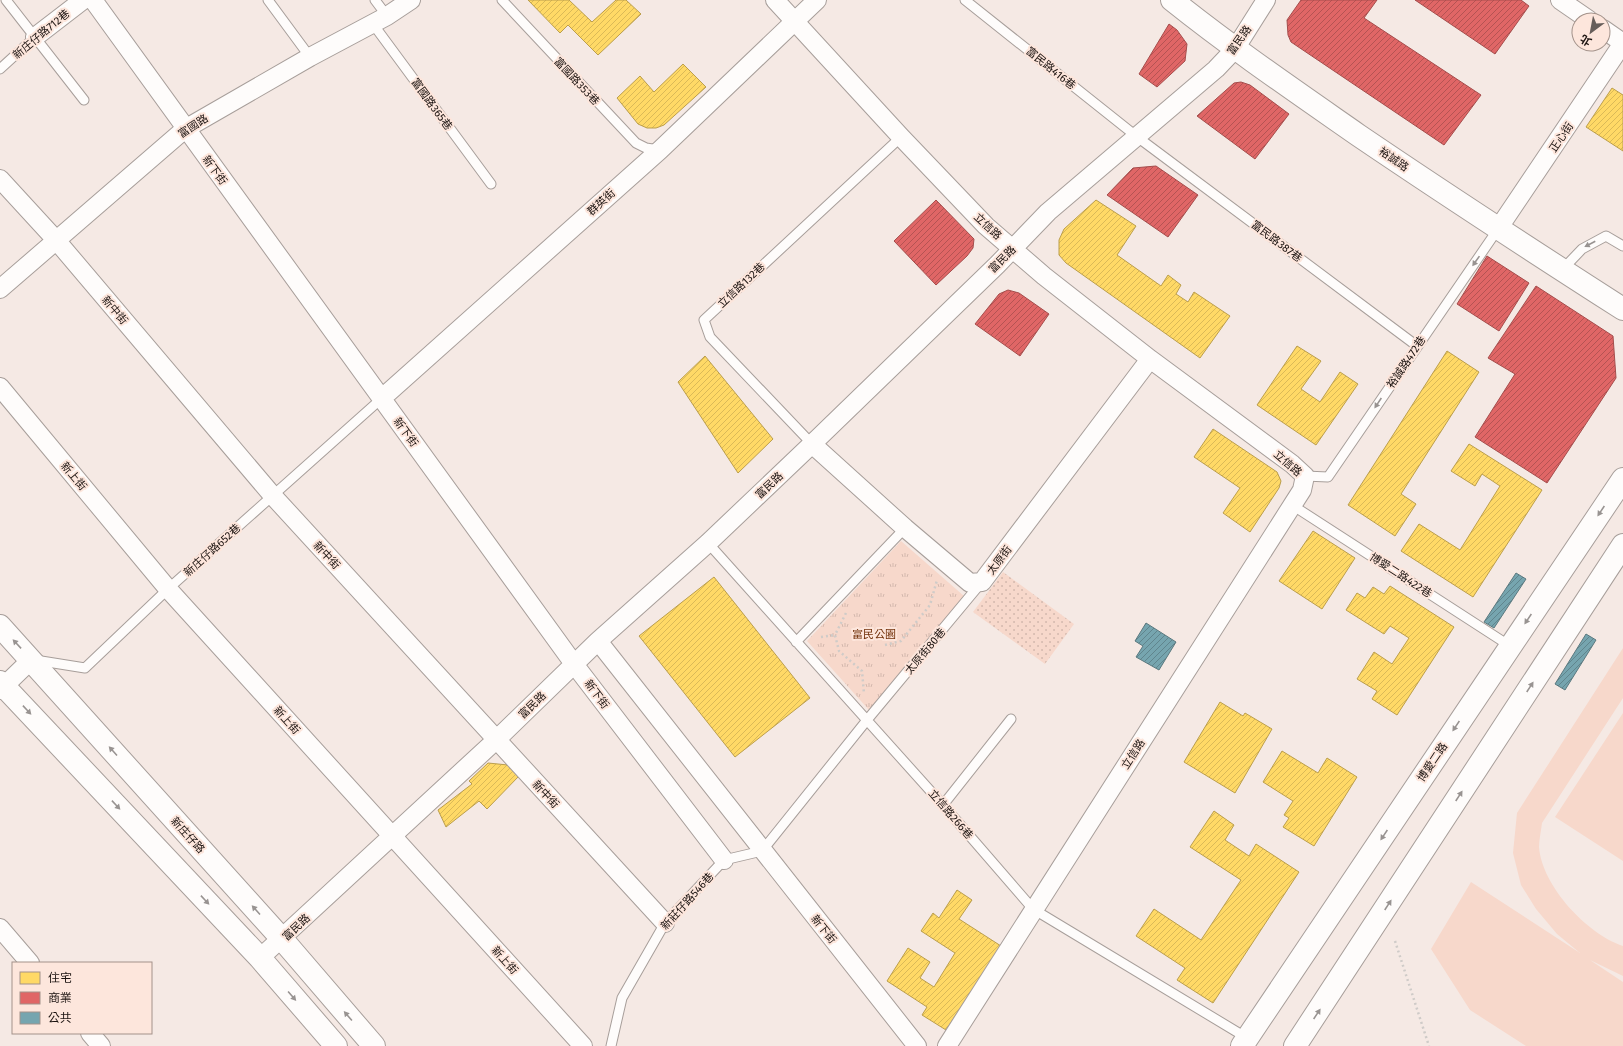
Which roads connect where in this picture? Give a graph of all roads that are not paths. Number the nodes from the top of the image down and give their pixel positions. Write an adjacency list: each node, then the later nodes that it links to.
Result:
1 (6, 0): 18 (lane)
2 (83, 0): 18 (street, 新庄仔路712巷)
3 (93, 0): 24 (street, 新下街)
4 (268, 0): 21 (lane)
5 (375, 0): 15 (lane, 富國路365巷)
6 (411, 0): 15 (street, 富國路)
7 (502, 0): 27 (lane, 富國路353巷)
8 (775, 0): 16 (street, 立信路)
9 (817, 0): 16 (street, 群英街)
10 (965, 0): 25 (lane, 富民路416巷)
11 (1172, 0): 20 (street, 裕誠路)
12 (1266, 0): 20 (street, 富民路)
13 (1560, 0): 14 (street)
14 (1577, 12)
15 (380, 20): 21 (street, 富國路); 29 (lane, 富國路365巷)
16 (795, 21): 26 (street, 立信路); 27 (street, 群英街)
17 (1611, 35): 19 (street)
18 (35, 37): 22 (lane, 新庄仔路712巷); 23 (lane)
19 (1623, 43): 30 (street, 正心街)
20 (1235, 49): 25 (street, 富民路); 30 (street, 裕誠路)
21 (310, 57): 24 (street, 富國路)
22 (0, 69)
23 (84, 100)
24 (185, 129): 31 (street, 富國路); 40 (street, 新下街)
25 (1136, 136): 33 (street, 富民路); 37 (lane, 富民路387巷)
26 (900, 137): 33 (street, 立信路); 41 (lane, 立信路132巷)
27 (660, 150): 40 (street, 群英街)
28 (0, 179): 31 (street, 新中街)
29 (491, 184)
30 (1498, 229): 34 (street, 裕誠路); 37 (lane, 裕誠路472巷, one-way to 37)
31 (56, 240): 35 (street, 富國路); 44 (street, 新中街)
32 (1623, 246): 34 (lane, one-way to 34)
33 (1012, 249): 38 (street, 立信路); 41 (street, 富民路)
34 (1562, 270): 36 (street, 裕誠路)
35 (0, 289)
36 (1623, 309)
37 (1417, 346): 42 (lane, 裕誠路472巷, one-way to 42)
38 (1150, 359): 42 (street, 立信路); 49 (street, 太原街)
39 (0, 387): 50 (street, 新上街)
40 (381, 399): 44 (lane, 新庄仔路652巷); 56 (street, 新下街)
41 (812, 444): 46 (street, 太原街); 47 (street, 富民路)
42 (1305, 476): 45 (street, 立信路)
43 (1623, 478): 54 (street, 博愛二路, one-way to 54)
44 (273, 496): 50 (lane, 新庄仔路652巷); 60 (street, 新中街)
45 (1292, 505): 54 (lane, 博愛二路422巷); 65 (street, 立信路)
46 (905, 528): 49 (street, 太原街); 53 (lane)
47 (708, 543): 52 (street, 富民路); 53 (lane, 立信路266巷)
48 (1623, 545): 80 (street, one-way to 48)
49 (982, 582): 59 (lane, 太原街80巷)
50 (168, 589): 55 (lane, 新庄仔路652巷); 62 (street, 新上街)
51 (0, 626): 55 (street, 新庄仔路, one-way to 51)
52 (598, 641): 56 (street, 富民路); 63 (street, 新下街)
53 (796, 642): 59 (lane, 立信路266巷)
54 (1510, 646): 72 (street, 博愛二路, one-way to 72)
55 (31, 660): 57 (street); 68 (street, 新庄仔路, one-way to 55)
56 (574, 664): 60 (street, 富民路); 64 (street, 新下街)
57 (1, 686): 69 (street, one-way to 69)
58 (1011, 719): 61 (lane)
59 (867, 720): 61 (lane, 立信路266巷); 63 (lane, 太原街80巷)
60 (496, 740): 62 (street, 富民路); 66 (street, 新中街)
61 (943, 805): 65 (lane, 立信路266巷)
62 (393, 836): 68 (street, 富民路); 76 (street, 新上街)
63 (762, 852): 64 (lane); 78 (street, 新下街)
64 (724, 860): 66 (lane, 新莊仔路546巷)
65 (1033, 909): 72 (lane, 立信路266巷); 79 (street, 立信路)
66 (665, 923): 77 (lane, 新莊仔路546巷)
67 (0, 928): 70 (street)
68 (282, 939): 69 (street, 富民路); 75 (street, 新庄仔路, one-way to 68)
69 (260, 958): 74 (street, one-way to 74)
70 (29, 962)
71 (91, 1034): 73 (street)
72 (1244, 1042)
73 (101, 1046)
74 (336, 1046)
75 (374, 1046)
76 (583, 1046)
77 (611, 1046)
78 (917, 1046)
79 (947, 1046)
80 (1295, 1046)

